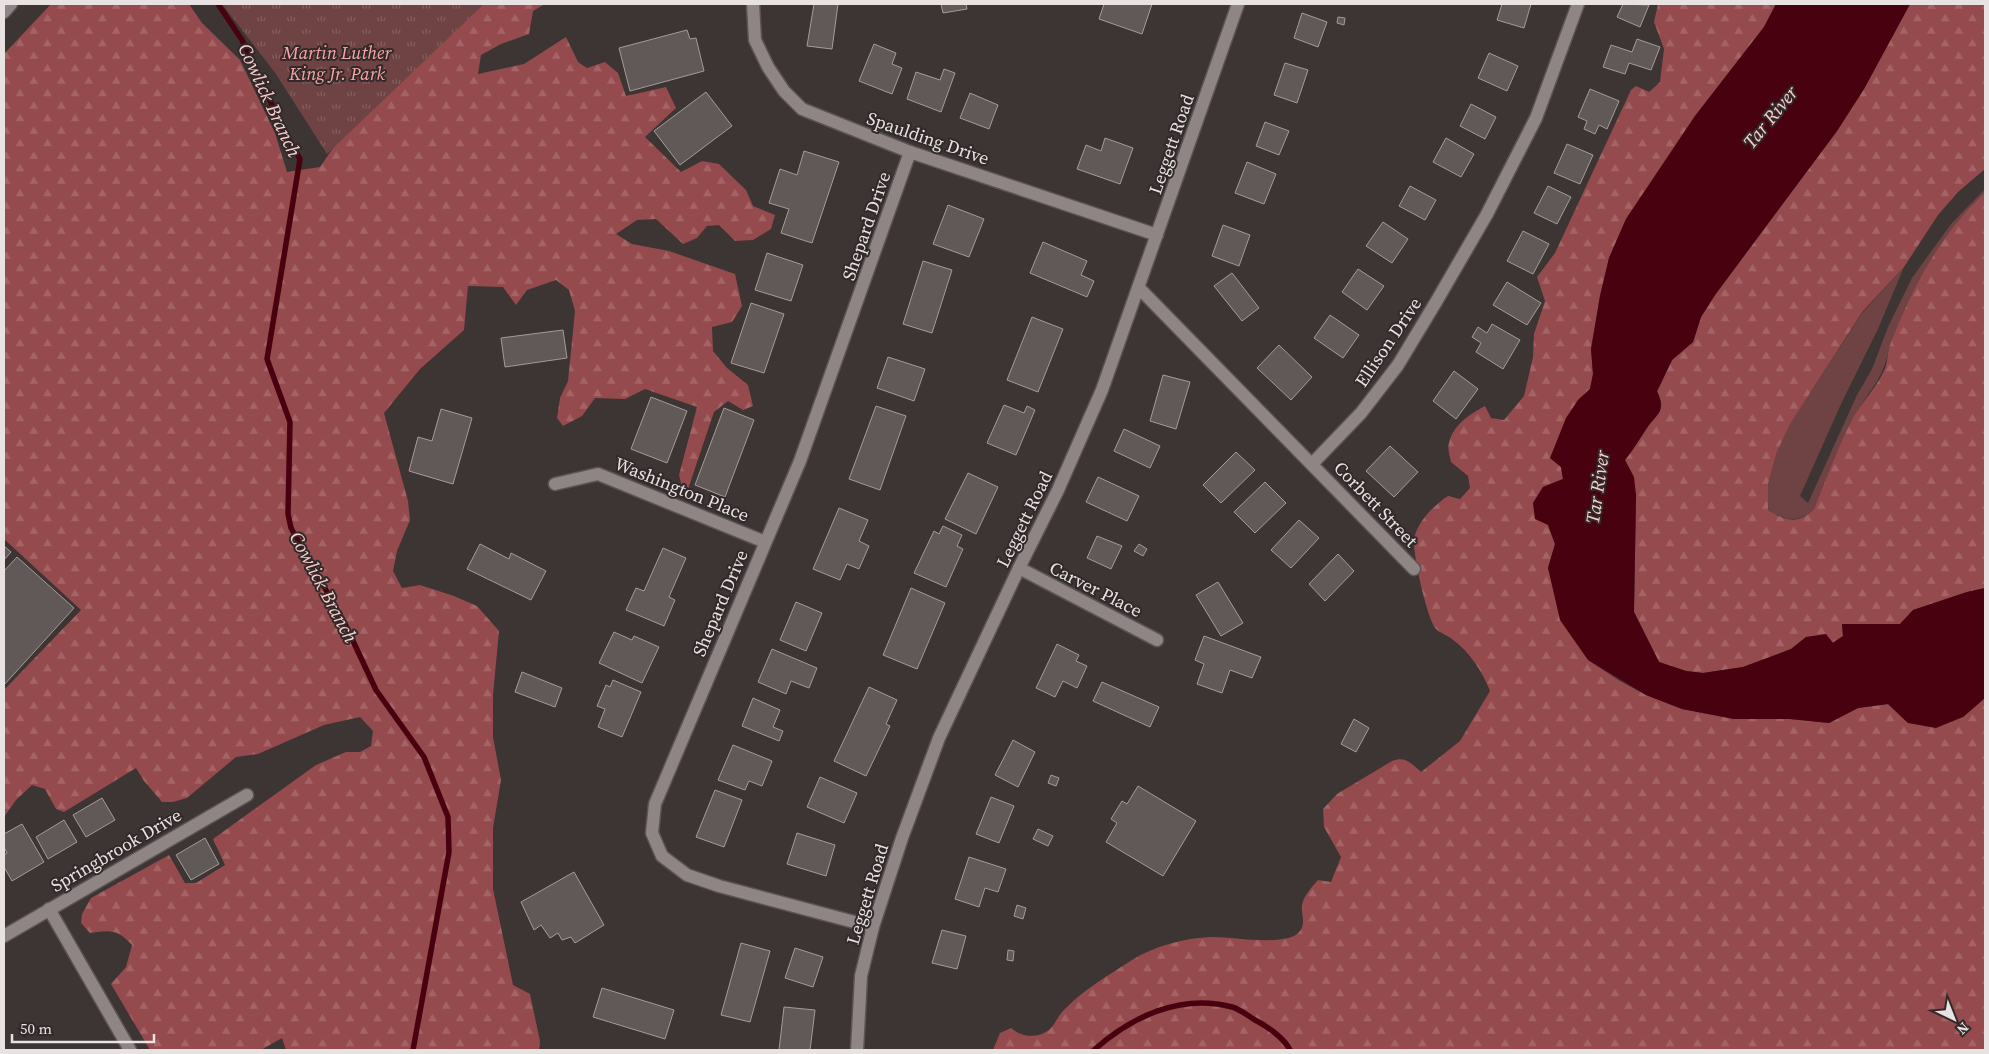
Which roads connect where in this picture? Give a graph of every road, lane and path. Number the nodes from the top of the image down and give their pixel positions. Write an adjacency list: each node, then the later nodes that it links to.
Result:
1 (11, 4): 5 (street)
2 (753, 4): 6 (street, Spaulding Drive)
3 (1238, 4): 7 (street, Leggett Road)
4 (1578, 4): 9 (street, Ellison Drive)
5 (4, 12)
6 (910, 152): 7 (street, Spaulding Drive); 11 (street, Shepard Drive)
7 (1158, 235): 8 (street, Leggett Road)
8 (1139, 288): 9 (street); 12 (street, Leggett Road)
9 (1312, 464): 13 (street, Corbett Street)
10 (555, 484): 11 (street, Washington Place)
11 (765, 542): 17 (street, Shepard Drive)
12 (1019, 568): 14 (street, Carver Place); 17 (street, Leggett Road)
13 (1414, 569)
14 (1157, 640)
15 (247, 795): 16 (street, Springbrook Drive)
16 (49, 909): 18 (street, Springbrook Drive); 19 (street)
17 (873, 926): 20 (street, Leggett Road)
18 (4, 936)
19 (130, 1050)
20 (857, 1050)

